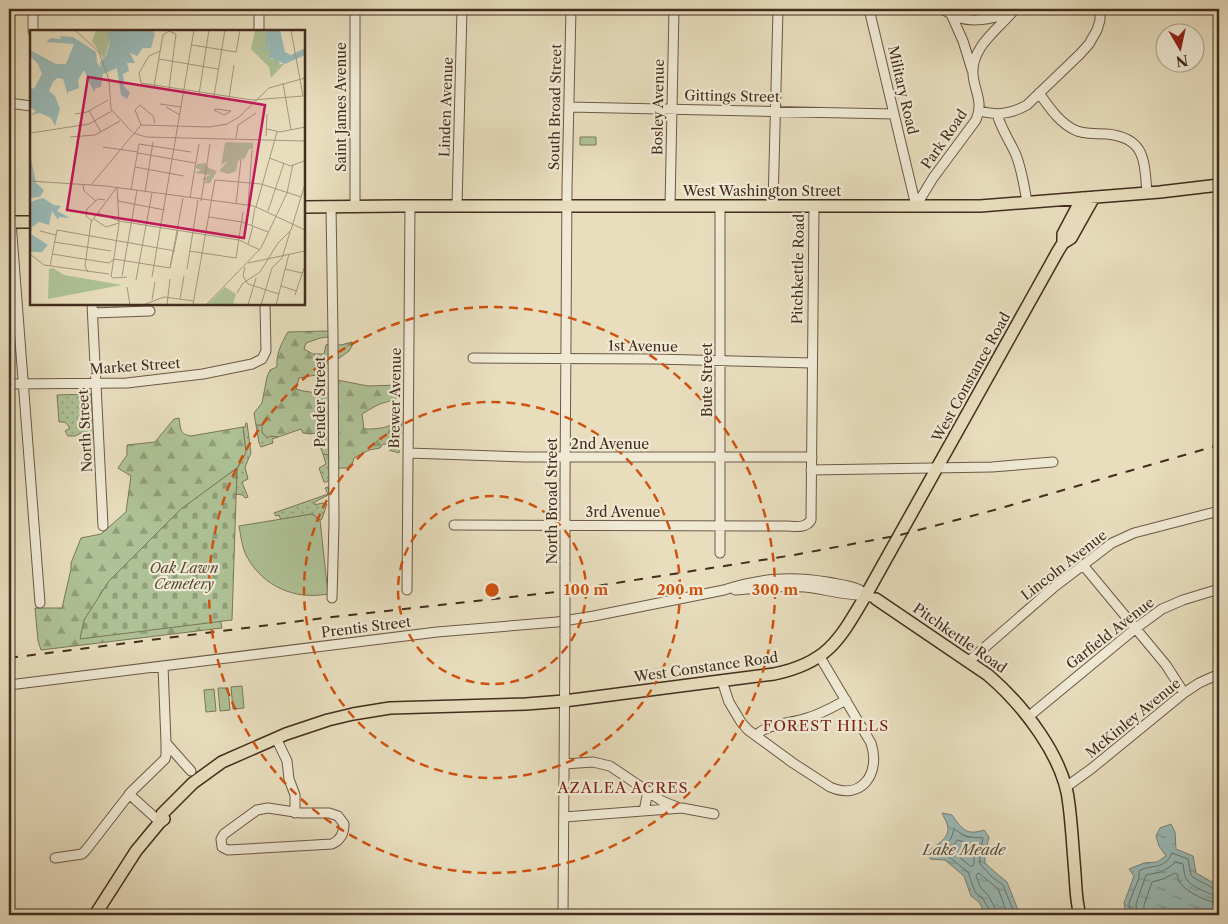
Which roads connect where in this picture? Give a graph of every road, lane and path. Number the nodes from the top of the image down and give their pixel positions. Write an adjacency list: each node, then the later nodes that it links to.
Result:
1 (33, 9): 13 (street)
2 (260, 9): 14 (street)
3 (355, 9): 31 (street, Saint James Avenue)
4 (462, 9): 33 (street, Linden Avenue)
5 (571, 9): 19 (street, South Broad Street)
6 (674, 9): 20 (street, Bosley Avenue)
7 (778, 9): 21 (street)
8 (869, 9): 23 (street, Military Road)
9 (942, 9): 12 (street)
10 (1100, 9): 16 (street)
11 (1014, 10): 12 (street); 15 (street)
12 (951, 14): 15 (street, Park Road)
13 (33, 30)
14 (259, 30)
15 (973, 74): 22 (street, Park Road)
16 (1039, 93): 24 (street); 26 (street)
17 (9, 103): 18 (street)
18 (30, 106)
19 (569, 107): 20 (street, Gittings Street); 34 (street, South Broad Street)
20 (672, 109): 21 (street, Gittings Street); 35 (street, Bosley Avenue)
21 (775, 111): 23 (street, Gittings Street); 37 (street)
22 (980, 111): 24 (street); 38 (street, Park Road)
23 (894, 114): 38 (street, Military Road)
24 (997, 114): 29 (street)
25 (1219, 185): 26 (main road, West Washington Street)
26 (1148, 192): 27 (main road, West Washington Street)
27 (1094, 197): 28 (main road, West Washington Street); 43 (main road, West Constance Road)
28 (1082, 198): 29 (main road, West Washington Street); 43 (main road, West Constance Road)
29 (1027, 202): 38 (main road, West Washington Street)
30 (331, 206): 31 (main road, West Washington Street); 39 (main road, West Washington Street); 72 (street, Pender Street)
31 (355, 206): 32 (main road, West Washington Street)
32 (410, 206): 33 (main road, West Washington Street); 54 (street, Brewer Avenue)
33 (457, 206): 34 (main road, West Washington Street)
34 (566, 206): 35 (main road, West Washington Street); 48 (street, North Broad Street)
35 (670, 206): 36 (main road, West Washington Street)
36 (720, 206): 37 (main road, West Washington Street); 49 (street, Bute Street)
37 (773, 206): 40 (main road, West Washington Street)
38 (916, 206): 40 (main road, West Washington Street)
39 (305, 207)
40 (814, 207): 50 (street, Pitchkettle Road)
41 (10, 222): 42 (main road); 52 (street)
42 (30, 222)
43 (1063, 243): 59 (main road, West Constance Road)
44 (265, 305): 53 (street, Market Street)
45 (92, 309): 46 (street); 53 (street, North Street)
46 (150, 311)
47 (473, 358): 48 (street, 1st Avenue)
48 (566, 358): 49 (street, 1st Avenue); 55 (street, North Broad Street)
49 (720, 361): 50 (street, 1st Avenue); 56 (street, Bute Street)
50 (812, 363): 57 (street, Pitchkettle Road)
51 (9, 384): 52 (street, Market Street)
52 (23, 384): 53 (street, Market Street); 73 (street)
53 (97, 384): 63 (street, North Street)
54 (409, 453): 55 (street, 2nd Avenue); 70 (street, Brewer Avenue)
55 (565, 457): 56 (street, 2nd Avenue); 64 (street, North Broad Street)
56 (720, 457): 57 (street, 2nd Avenue); 65 (street, Bute Street)
57 (812, 457): 60 (street, Pitchkettle Road)
58 (1053, 462): 59 (street)
59 (937, 468): 60 (street); 71 (main road, West Constance Road)
60 (812, 470): 66 (street, Pitchkettle Road)
61 (1219, 510): 68 (street, Lincoln Avenue)
62 (454, 525): 64 (street, 3rd Avenue)
63 (103, 526)
64 (565, 526): 65 (street, 3rd Avenue); 83 (street, North Broad Street, bridge)
65 (720, 526): 66 (street, 3rd Avenue); 67 (street, Bute Street)
66 (792, 526)
67 (720, 553)
68 (1083, 565): 74 (street); 76 (street, Lincoln Avenue)
69 (1219, 589): 74 (street, Garfield Avenue)
70 (407, 590)
71 (871, 597): 75 (main road, West Constance Road); 76 (main road, Pitchkettle Road); 77 (street, Prentis Street)
72 (332, 598)
73 (40, 603)
74 (1136, 628): 81 (street); 84 (street, Garfield Avenue)
75 (820, 657): 79 (main road, West Constance Road); 82 (street)
76 (969, 661): 84 (main road, Pitchkettle Road)
77 (163, 666): 80 (street, Prentis Street); 87 (street)
78 (1219, 674): 81 (street, McKinley Avenue)
79 (722, 681): 83 (main road, West Constance Road); 85 (street)
80 (9, 685)
81 (1184, 693): 90 (street, McKinley Avenue)
82 (846, 700): 85 (street); 85 (street)
83 (564, 701): 86 (main road, West Constance Road); 88 (street, North Broad Street)
84 (1028, 716): 90 (main road, Pitchkettle Road)
85 (756, 736)
86 (276, 738): 95 (street); 98 (main road, West Constance Road)
87 (166, 742): 89 (street); 92 (street)
88 (564, 764): 91 (street); 97 (street, North Broad Street)
89 (191, 771)
90 (1066, 787): 102 (main road, Pitchkettle Road)
91 (648, 791): 93 (street); 94 (street)
92 (129, 794): 98 (street); 99 (street)
93 (682, 808): 94 (street); 96 (street)
94 (644, 811): 97 (street)
95 (295, 812): 95 (street)
96 (714, 814)
97 (564, 817): 101 (street, North Broad Street)
98 (160, 822): 100 (main road, West Constance Road)
99 (55, 858)
100 (95, 915)
101 (563, 915)
102 (1080, 915)

